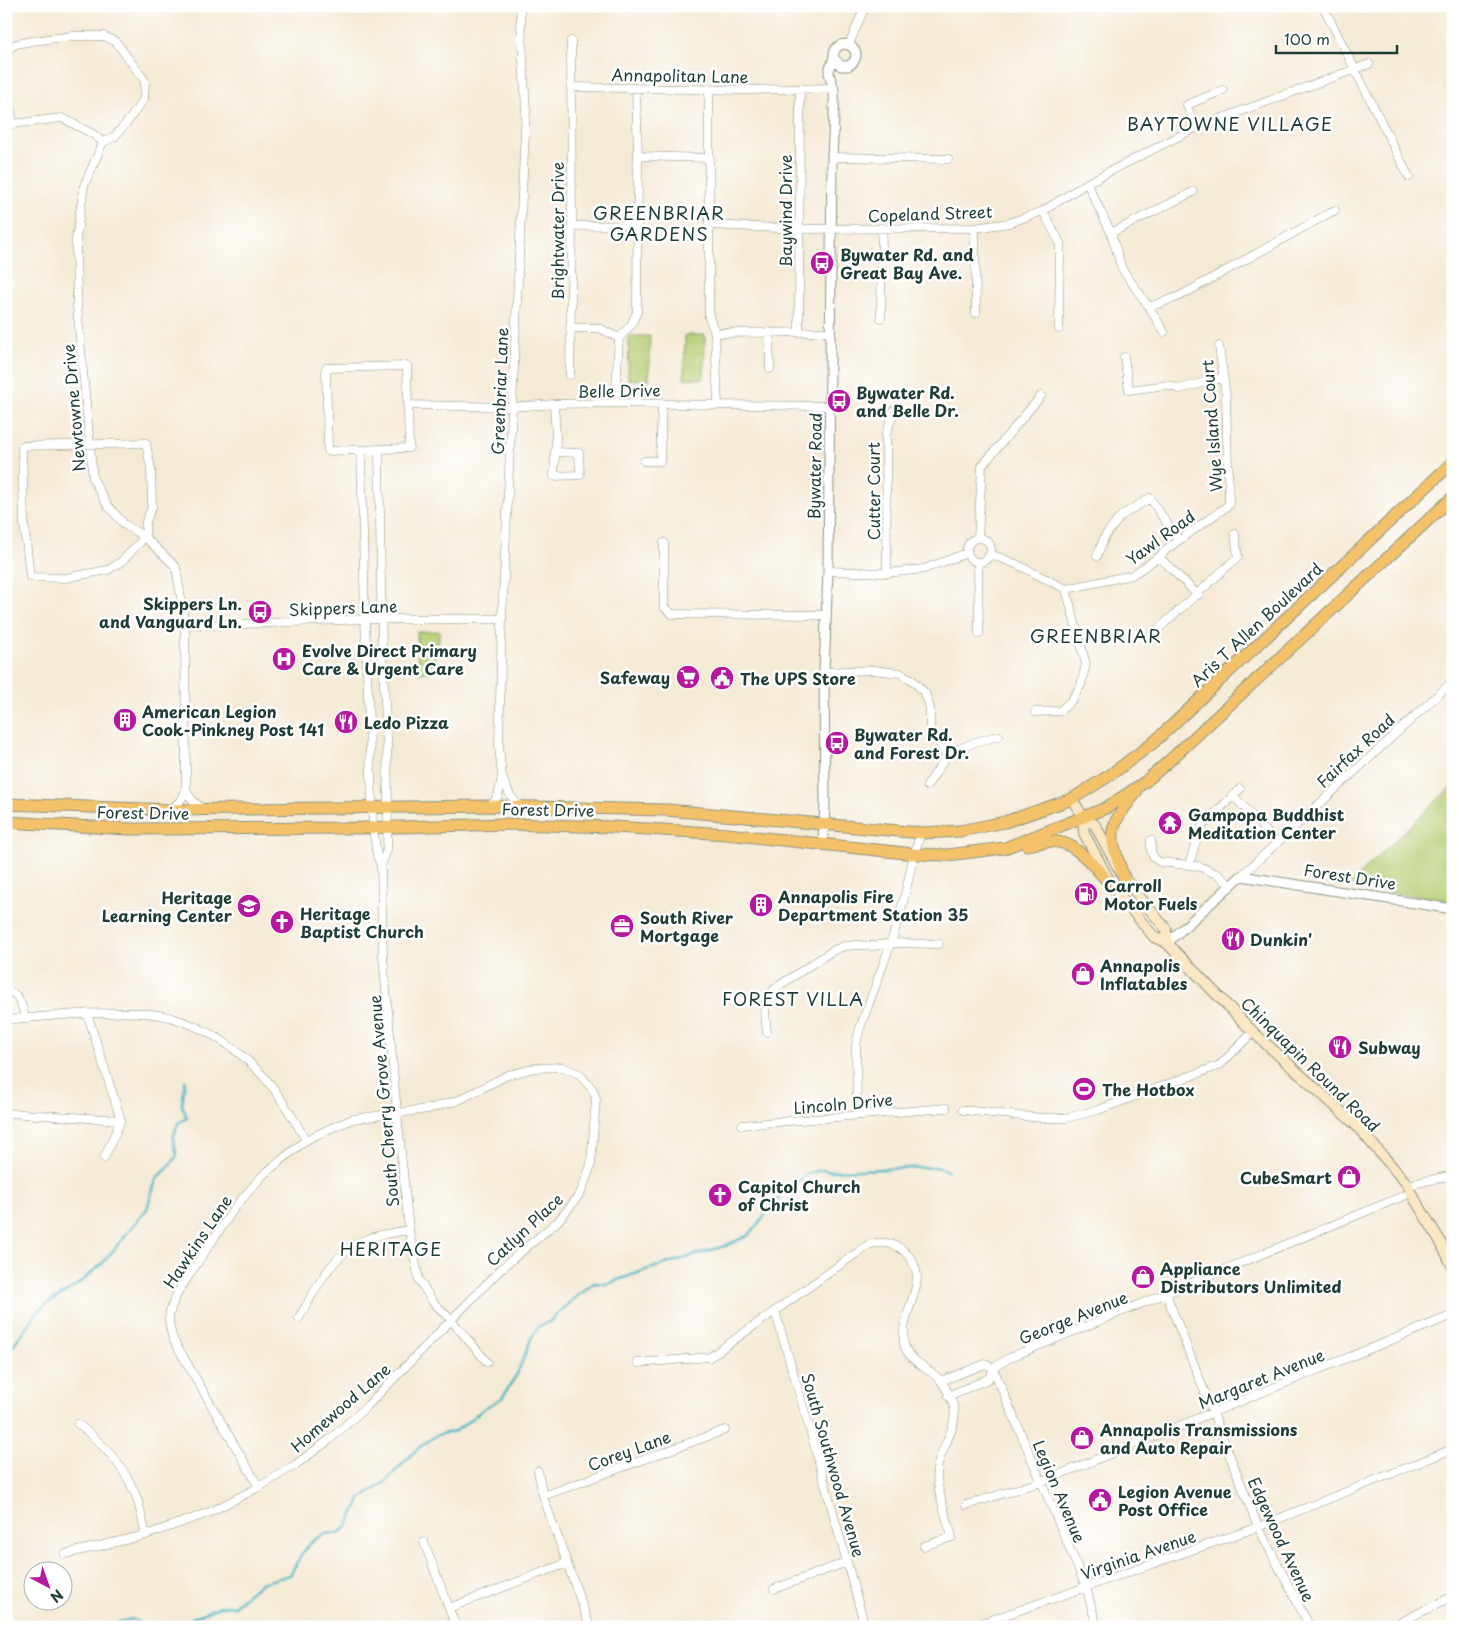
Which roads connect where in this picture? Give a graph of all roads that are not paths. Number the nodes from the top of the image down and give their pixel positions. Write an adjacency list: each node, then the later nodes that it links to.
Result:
1 (520, 6): 60 (street, Greenbriar Lane)
2 (865, 6): 5 (street)
3 (1323, 6): 10 (street)
4 (571, 41): 12 (street)
5 (849, 45): 7 (street); 9 (street)
6 (6, 51): 19 (street, Newtowne Drive)
7 (834, 58): 9 (street); 13 (street, Bywater Road)
8 (1368, 64): 10 (street, Copeland Street)
9 (840, 66): 13 (street, Bywater Road)
10 (1354, 69): 18 (street, Copeland Street); 24 (street)
11 (6, 81): 19 (street)
12 (571, 87): 14 (street, Annapolitan Lane); 31 (street, Brightwater Drive)
13 (834, 88): 16 (street, Annapolitan Lane); 22 (street, Bywater Road)
14 (636, 89): 15 (street, Annapolitan Lane); 20 (street)
15 (709, 89): 16 (street, Annapolitan Lane); 21 (street)
16 (800, 90): 34 (street, Baywind Drive)
17 (1223, 90): 18 (street)
18 (1195, 128): 25 (street, Copeland Street)
19 (103, 142): 62 (street, Newtowne Drive)
20 (638, 156): 21 (street); 29 (street)
21 (710, 158): 30 (street)
22 (832, 158): 23 (street); 35 (street, Bywater Road)
23 (948, 159)
24 (1409, 178)
25 (1087, 183): 28 (street, Copeland Street); 36 (street)
26 (1193, 192): 36 (street)
27 (1335, 210): 37 (street)
28 (1043, 211): 33 (street, Copeland Street); 41 (street)
29 (637, 225): 31 (street); 47 (street)
30 (709, 225): 34 (street, Copeland Street); 46 (street)
31 (572, 226): 40 (street, Brightwater Drive)
32 (882, 228): 33 (street, Copeland Street); 35 (street, Copeland Street); 39 (street)
33 (975, 228): 38 (street)
34 (800, 229): 35 (street, Copeland Street); 43 (street, Baywind Drive)
35 (832, 229): 44 (street, Bywater Road)
36 (1111, 233): 37 (street)
37 (1149, 307): 45 (street)
38 (976, 313)
39 (881, 318)
40 (570, 328): 47 (street); 51 (street, Brightwater Drive)
41 (1059, 328)
42 (770, 332): 43 (street); 46 (street); 50 (street)
43 (798, 332): 44 (street)
44 (831, 332): 59 (street, Bywater Road)
45 (1164, 332)
46 (715, 333): 58 (street)
47 (618, 338): 54 (street)
48 (1219, 346): 52 (street, Wye Island Court)
49 (1124, 357): 52 (street)
50 (770, 369)
51 (570, 375)
52 (1222, 378): 69 (street, Wye Island Court)
53 (1041, 396): 72 (street)
54 (615, 402): 55 (street, Belle Drive); 56 (street, Belle Drive)
55 (662, 403): 58 (street, Belle Drive); 66 (street)
56 (554, 404): 60 (street, Belle Drive); 65 (street)
57 (408, 405): 60 (street, Belle Drive); 63 (street); 64 (street)
58 (718, 405): 59 (street, Belle Drive)
59 (830, 406): 80 (street, Bywater Road)
60 (511, 407): 87 (street, Greenbriar Lane)
61 (894, 410): 81 (street, Cutter Court)
62 (90, 446): 71 (street, Newtowne Drive); 71 (street); 71 (street)
63 (379, 449): 64 (street); 86 (street, South Cherry Grove Avenue)
64 (362, 450): 85 (street, South Cherry Grove Avenue)
65 (555, 452): 65 (street)
66 (644, 461)
67 (1453, 462): 102 (main road, Aris T Allen Boulevard)
68 (1453, 497): 97 (main road)
69 (1229, 505): 73 (street, Yawl Road)
70 (1235, 534): 83 (street)
71 (145, 537): 88 (street, Newtowne Drive)
72 (978, 538): 75 (street); 76 (street)
73 (1178, 540): 77 (street); 78 (street, Yawl Road)
74 (664, 543): 84 (street)
75 (966, 553): 79 (street); 81 (street)
76 (990, 554): 79 (street); 82 (street)
77 (1097, 556)
78 (1160, 557): 82 (street, Yawl Road); 83 (street)
79 (978, 563): 89 (street)
80 (828, 572): 81 (street); 84 (street, Bywater Road)
81 (887, 573)
82 (1066, 589): 93 (street)
83 (1198, 595): 90 (street)
84 (826, 615): 91 (street, Bywater Road)
85 (365, 619): 86 (street, Skippers Lane); 88 (street, Skippers Lane); 107 (street, South Cherry Grove Avenue)
86 (382, 619): 87 (street, Skippers Lane); 108 (street, South Cherry Grove Avenue)
87 (502, 619): 96 (street, Greenbriar Lane)
88 (185, 624): 100 (street, Newtowne Drive)
89 (979, 634)
90 (1146, 639)
91 (824, 672): 95 (street); 113 (street, Bywater Road)
92 (1453, 681): 120 (street, Fairfax Road)
93 (1035, 712)
94 (999, 736): 95 (street)
95 (947, 755): 98 (street)
96 (502, 777): 105 (street, Greenbriar Lane); 106 (street, Greenbriar Lane)
97 (1145, 782): 111 (main road); 127 (main road)
98 (927, 786)
99 (1240, 789): 101 (street)
100 (186, 791): 109 (street); 110 (street)
101 (1233, 795): 120 (street); 124 (street)
102 (1072, 798): 111 (main road, Chinquapin Round Road); 117 (main road, Forest Drive)
103 (6, 804): 104 (main road, Forest Drive)
104 (30, 805): 109 (main road, Forest Drive); 114 (main road)
105 (488, 806): 106 (main road, Forest Drive); 108 (main road, Forest Drive)
106 (521, 806): 112 (main road, Forest Drive)
107 (373, 808): 108 (main road, Forest Drive); 110 (main road, Forest Drive); 115 (street, South Cherry Grove Avenue)
108 (388, 808): 116 (street, South Cherry Grove Avenue)
109 (170, 810): 110 (main road, Forest Drive)
110 (204, 810)
111 (1083, 817): 122 (main road, Forest Drive); 127 (main road, Chinquapin Round Road); 128 (main road, Chinquapin Round Road)
112 (753, 818): 113 (main road, Forest Drive); 118 (main road)
113 (824, 824): 117 (main road, Forest Drive); 121 (street, Bywater Road)
114 (9, 825): 115 (main road, Forest Drive)
115 (373, 828): 116 (main road, Forest Drive); 125 (street, South Cherry Grove Avenue)
116 (388, 828): 118 (main road, Forest Drive); 125 (street, South Cherry Grove Avenue)
117 (921, 833): 123 (street)
118 (750, 836): 121 (main road, Forest Drive)
119 (1151, 840): 124 (street)
120 (1277, 843): 126 (street, Fairfax Road)
121 (823, 844): 123 (main road, Forest Drive)
122 (1005, 848): 123 (main road, Forest Drive); 128 (main road)
123 (914, 854): 131 (street)
124 (1189, 865): 129 (street)
125 (381, 866): 143 (street, South Cherry Grove Avenue)
126 (1241, 876): 129 (street, Fairfax Road); 130 (street, Forest Drive)
127 (1124, 878): 132 (main road, Chinquapin Round Road)
128 (1112, 886): 132 (main road, Chinquapin Round Road)
129 (1230, 886): 132 (street, Fairfax Road)
130 (1453, 909)
131 (891, 943): 133 (street); 138 (street); 144 (street)
132 (1167, 943): 139 (main road, Chinquapin Round Road)
133 (939, 944)
134 (6, 990): 136 (street)
135 (86, 1013): 136 (street); 145 (street); 147 (street)
136 (25, 1018): 137 (street)
137 (6, 1020)
138 (768, 1032)
139 (1253, 1032): 141 (street); 150 (main road, Chinquapin Round Road)
140 (946, 1108): 144 (street, Lincoln Drive)
141 (963, 1110)
142 (6, 1113): 145 (street)
143 (397, 1113): 147 (street, Hawkins Lane); 151 (street, South Cherry Grove Avenue); 157 (street, Catlyn Place)
144 (857, 1115): 146 (street, Lincoln Drive)
145 (121, 1120): 148 (street)
146 (742, 1125)
147 (306, 1140): 169 (street, Hawkins Lane)
148 (104, 1158)
149 (1453, 1175): 150 (street, George Avenue)
150 (1409, 1189): 152 (main road, Chinquapin Round Road); 153 (street, George Avenue)
151 (409, 1230): 156 (street); 157 (street, South Cherry Grove Avenue)
152 (1453, 1267)
153 (1166, 1294): 160 (street, George Avenue); 163 (street, Edgewood Avenue)
154 (775, 1311): 159 (street); 161 (street); 177 (street, South Southwood Avenue)
155 (1453, 1315): 163 (street, Margaret Avenue)
156 (299, 1318)
157 (452, 1320): 158 (street, South Cherry Grove Avenue); 169 (street, Homewood Lane)
158 (487, 1362)
159 (638, 1364)
160 (993, 1369): 161 (street, George Avenue); 162 (street); 168 (street, Legion Avenue)
161 (941, 1381): 162 (street)
162 (948, 1396): 175 (street)
163 (1212, 1413): 168 (street, Margaret Avenue); 172 (street, Edgewood Avenue)
164 (78, 1424): 173 (street)
165 (725, 1430): 170 (street, Corey Lane)
166 (1453, 1449): 172 (street, Virginia Avenue)
167 (538, 1471): 170 (street)
168 (1041, 1482): 171 (street, Margaret Avenue); 179 (street, Legion Avenue)
169 (259, 1487): 173 (street, Homewood Lane)
170 (543, 1496): 178 (street)
171 (966, 1505)
172 (1258, 1527): 179 (street, Virginia Avenue); 188 (street, Edgewood Avenue)
173 (146, 1535): 176 (street, Homewood Lane)
174 (424, 1542): 182 (street)
175 (924, 1546)
176 (65, 1554)
177 (847, 1562): 180 (street); 185 (street, South Southwood Avenue)
178 (567, 1563): 182 (street); 184 (street)
179 (1086, 1587): 186 (street, Virginia Avenue); 187 (street, Legion Avenue)
180 (774, 1589)
181 (1453, 1596): 189 (street)
182 (449, 1608): 183 (street)
183 (453, 1626)
184 (590, 1627)
185 (865, 1627)
186 (971, 1627)
187 (1097, 1627)
188 (1310, 1627)
189 (1390, 1627)

